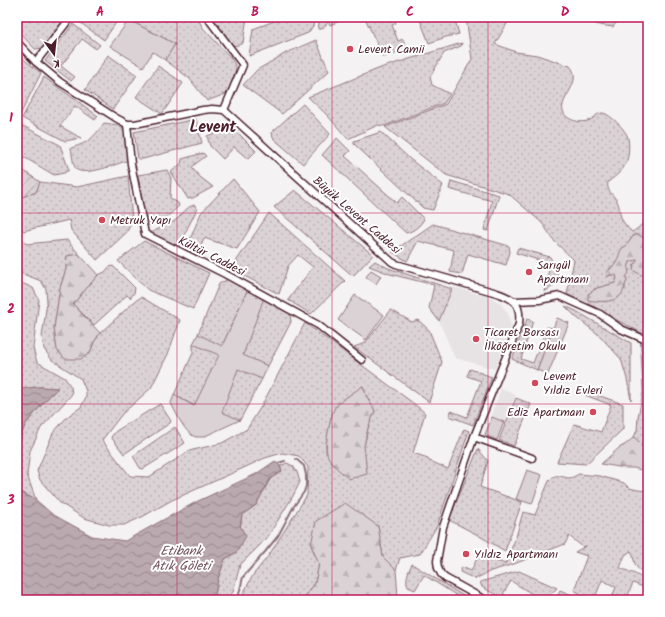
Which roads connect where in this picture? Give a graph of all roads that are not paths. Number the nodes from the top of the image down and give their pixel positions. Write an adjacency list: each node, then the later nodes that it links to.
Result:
1 (71, 17): 4 (street)
2 (207, 17): 5 (street)
3 (17, 42): 4 (street)
4 (36, 62): 6 (street)
5 (224, 110): 6 (street); 7 (street, Büyük Levent Caddesi)
6 (127, 124): 9 (street, Kültür Caddesi)
7 (514, 300): 8 (street); 10 (street)
8 (648, 339)
9 (362, 360)
10 (474, 437): 11 (street); 12 (street)
11 (532, 458)
12 (485, 600)

